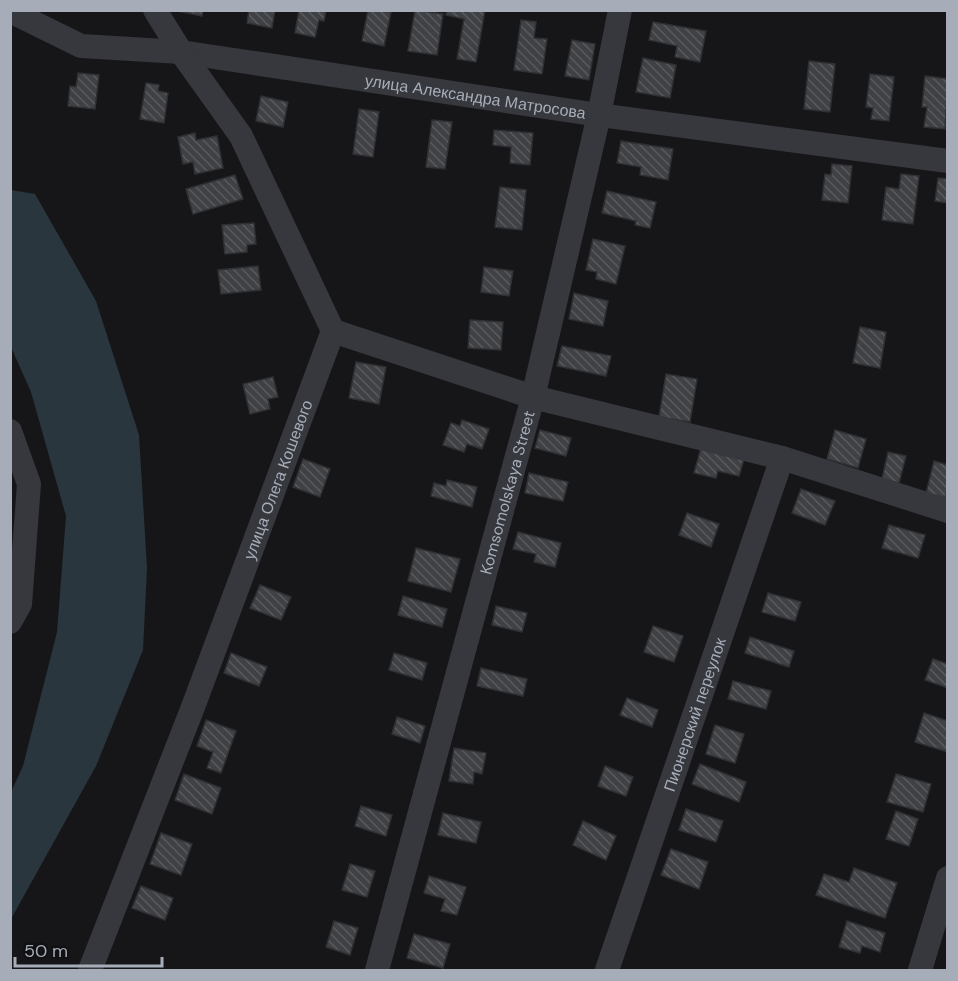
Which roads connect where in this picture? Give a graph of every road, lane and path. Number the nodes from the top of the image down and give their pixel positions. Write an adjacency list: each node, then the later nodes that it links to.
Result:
1 (155, 10): 4 (street)
2 (620, 10): 5 (street, Komsomolskaya Street)
3 (10, 11): 4 (street, улица Александра Матросова)
4 (181, 52): 5 (street, улица Александра Матросова); 7 (street)
5 (599, 115): 6 (street, улица Александра Матросова); 8 (street, Komsomolskaya Street)
6 (948, 161)
7 (333, 331): 8 (street); 14 (street, улица Олега Кошевого)
8 (533, 397): 10 (street); 15 (street, Komsomolskaya Street)
9 (10, 431): 12 (street)
10 (782, 458): 11 (street); 16 (street, Пионерский переулок)
11 (948, 511)
12 (10, 622)
13 (948, 878): 17 (street)
14 (90, 970)
15 (377, 970)
16 (607, 970)
17 (920, 970)

